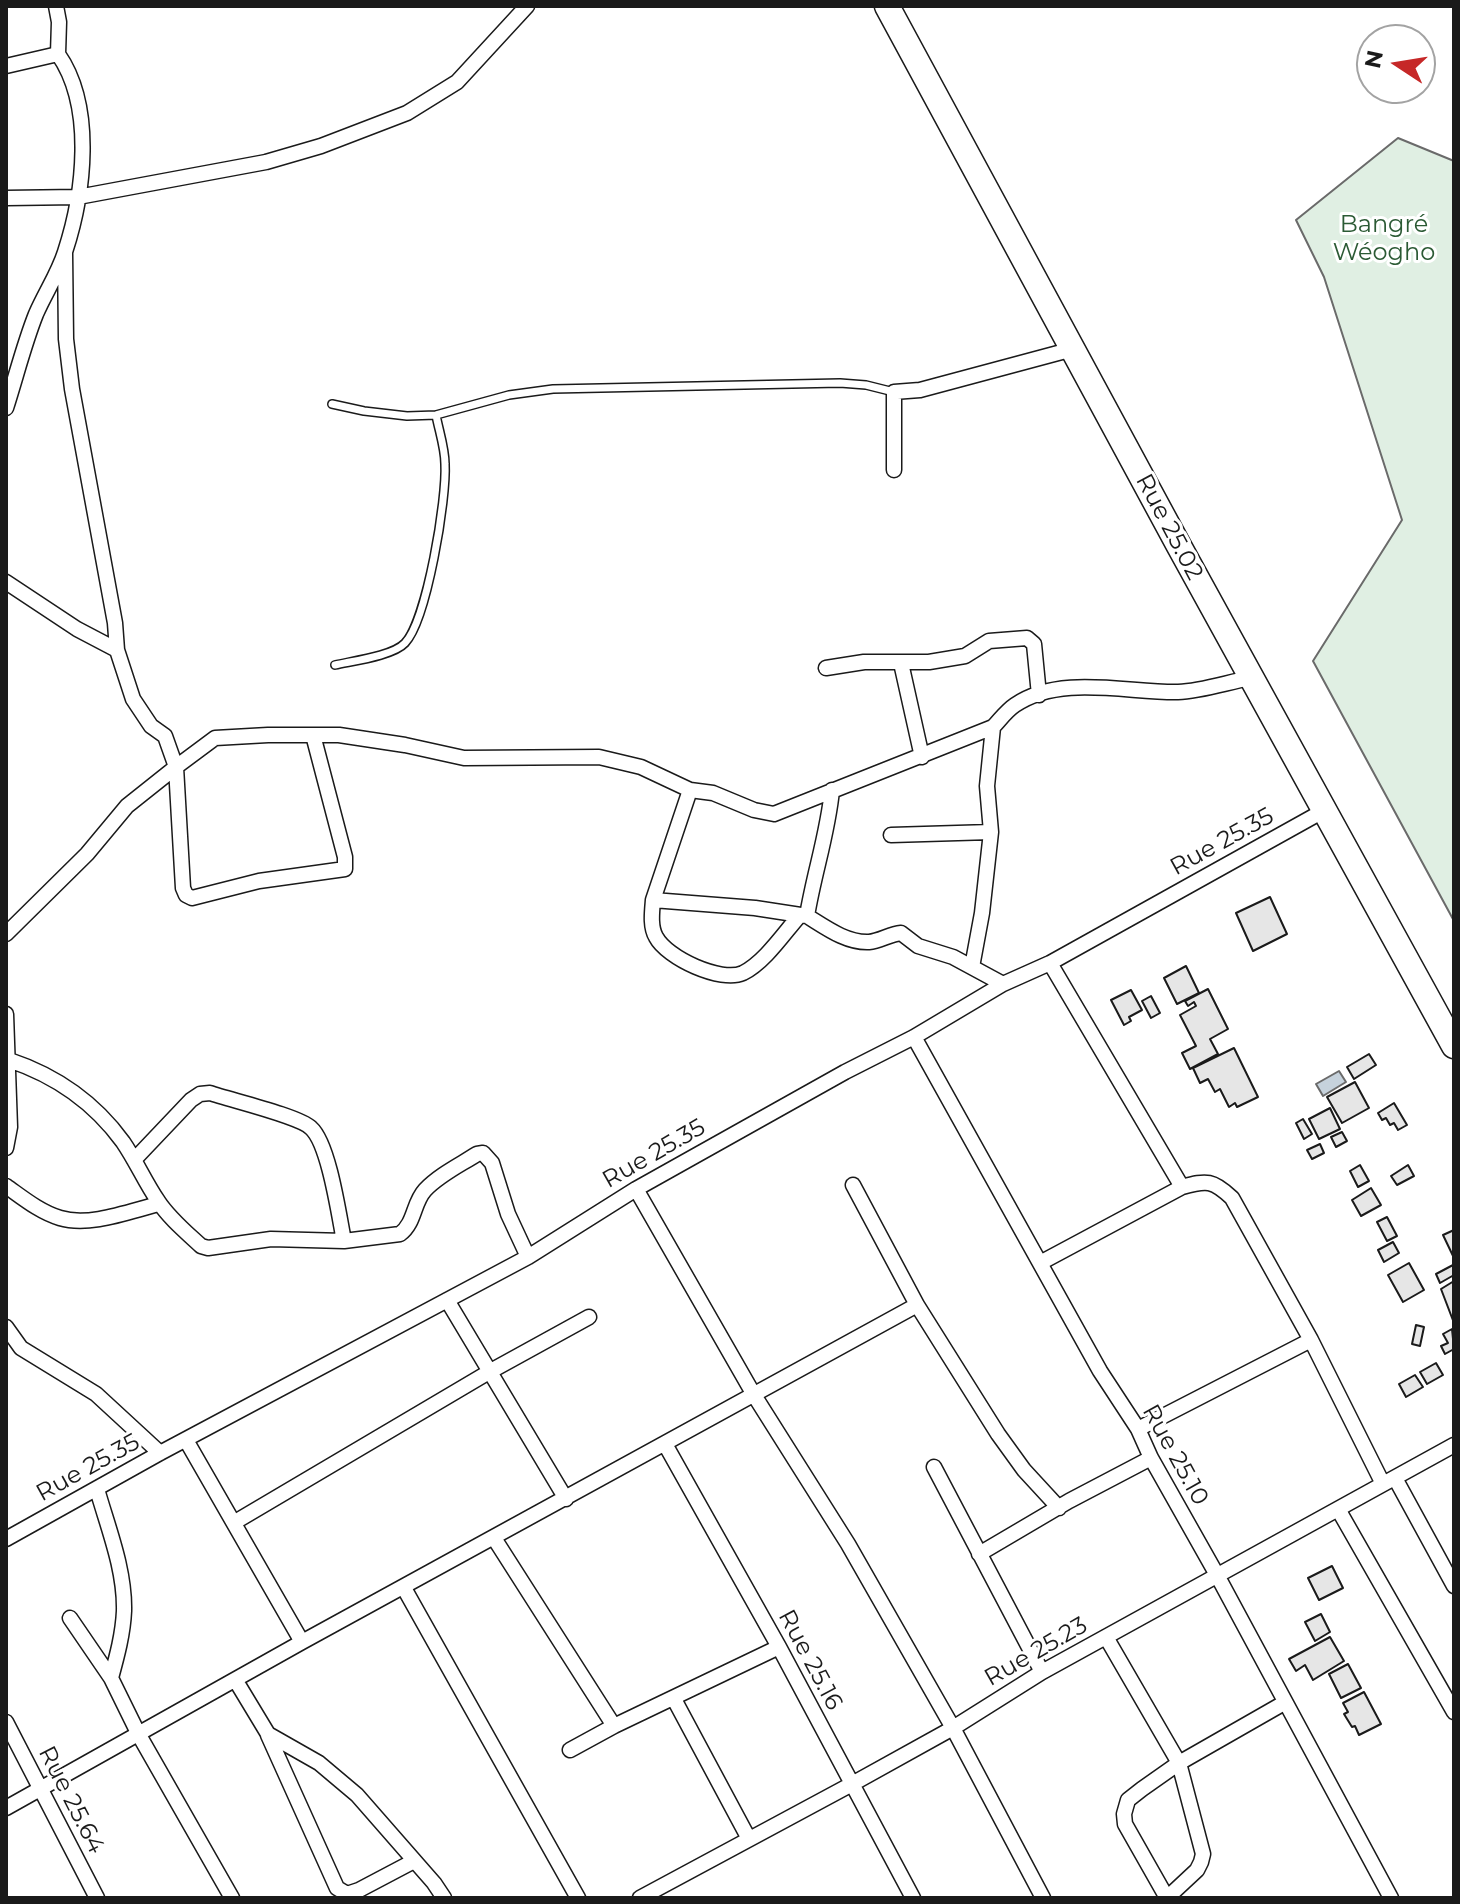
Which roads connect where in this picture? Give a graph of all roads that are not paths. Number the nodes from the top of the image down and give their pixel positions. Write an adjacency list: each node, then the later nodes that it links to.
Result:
1 (56, 6): 4 (street)
2 (527, 6): 6 (street)
3 (887, 6): 9 (main road, Rue 25.02)
4 (58, 54): 5 (street); 6 (street)
5 (6, 66)
6 (78, 197): 7 (street); 8 (street)
7 (6, 198)
8 (65, 253): 12 (street); 16 (street)
9 (1073, 349): 10 (street); 20 (main road, Rue 25.02)
10 (894, 392): 13 (lane); 14 (street)
11 (332, 404): 13 (lane)
12 (6, 408)
13 (436, 415): 18 (lane)
14 (894, 470)
15 (6, 582): 16 (street)
16 (117, 650): 25 (street)
17 (901, 663): 19 (street); 21 (street); 24 (street)
18 (335, 665)
19 (826, 668)
20 (1251, 678): 21 (street); 28 (main road, Rue 25.02)
21 (1039, 695): 22 (street)
22 (993, 727): 24 (street); 29 (street)
23 (313, 735): 25 (street); 25 (street); 26 (street)
24 (922, 757): 27 (street)
25 (176, 767): 33 (street)
26 (690, 790): 27 (street); 31 (street)
27 (832, 790): 32 (street)
28 (1325, 810): 34 (street, Rue 25.35); 39 (main road, Rue 25.02)
29 (991, 832): 30 (street); 35 (street)
30 (891, 835)
31 (653, 900): 32 (street); 32 (street)
32 (803, 916): 35 (street)
33 (6, 934)
34 (1050, 963): 36 (street, Rue 25.35); 45 (street)
35 (972, 967): 36 (street)
36 (1003, 984): 38 (street, Rue 25.35)
37 (6, 1014): 40 (street)
38 (914, 1037): 46 (street, Rue 25.35); 50 (street, Rue 25.10)
39 (1454, 1046)
40 (9, 1060): 41 (street); 42 (street)
41 (6, 1148)
42 (134, 1160): 47 (street); 48 (street)
43 (853, 1185): 52 (street)
44 (6, 1186): 47 (street)
45 (1182, 1187): 50 (street); 55 (street)
46 (636, 1189): 49 (street, Rue 25.35); 57 (street)
47 (159, 1204): 48 (street)
48 (344, 1241): 49 (street)
49 (528, 1257): 51 (street, Rue 25.35)
50 (1040, 1263): 58 (street, Rue 25.10)
51 (447, 1300): 56 (street); 59 (street, Rue 25.35)
52 (917, 1305): 57 (street); 68 (street)
53 (589, 1317): 56 (street)
54 (6, 1327): 62 (street)
55 (1311, 1340): 58 (street); 65 (street)
56 (489, 1372): 67 (street); 70 (street)
57 (754, 1395): 60 (street); 89 (street)
58 (1138, 1429): 63 (street, Rue 25.10)
59 (186, 1440): 62 (street, Rue 25.35); 70 (street)
60 (665, 1444): 67 (street); 80 (street, Rue 25.16)
61 (1454, 1445): 65 (street, Rue 25.23)
62 (160, 1453): 66 (street, Rue 25.35)
63 (1151, 1458): 68 (street); 74 (street, Rue 25.10)
64 (934, 1467): 73 (street)
65 (1389, 1481): 69 (street, Rue 25.23); 75 (street)
66 (97, 1489): 72 (street, Rue 25.35); 82 (street)
67 (566, 1499): 71 (street)
68 (1059, 1508): 73 (street)
69 (1338, 1509): 74 (street, Rue 25.23); 86 (street)
70 (235, 1522): 79 (street)
71 (494, 1538): 76 (street); 88 (street)
72 (6, 1539)
73 (979, 1554): 81 (street)
74 (1217, 1575): 78 (street, Rue 25.23); 85 (street, Rue 25.10)
75 (1454, 1586)
76 (404, 1588): 79 (street); 102 (street)
77 (70, 1618): 82 (street)
78 (1106, 1637): 81 (street, Rue 25.23); 93 (street)
79 (302, 1642): 83 (street)
80 (779, 1647): 84 (street); 94 (street, Rue 25.16)
81 (1042, 1672): 89 (street, Rue 25.23)
82 (111, 1678): 91 (street)
83 (236, 1681): 90 (street); 91 (street)
84 (674, 1699): 88 (street); 97 (street)
85 (1284, 1703): 93 (street); 106 (street, Rue 25.10)
86 (1454, 1712)
87 (6, 1722): 95 (street, Rue 25.64)
88 (614, 1726): 92 (street)
89 (953, 1728): 94 (street, Rue 25.23); 105 (street)
90 (268, 1734): 98 (street); 98 (street)
91 (139, 1735): 95 (street); 100 (street)
92 (570, 1750)
93 (1179, 1763): 93 (street)
94 (852, 1784): 97 (street, Rue 25.23); 104 (street, Rue 25.16)
95 (42, 1789): 96 (street); 99 (street, Rue 25.64)
96 (6, 1808)
97 (749, 1839): 103 (street, Rue 25.23)
98 (414, 1861): 101 (street)
99 (91, 1895)
100 (232, 1898)
101 (444, 1898)
102 (578, 1898)
103 (640, 1898)
104 (913, 1898)
105 (1043, 1898)
106 (1391, 1898)

